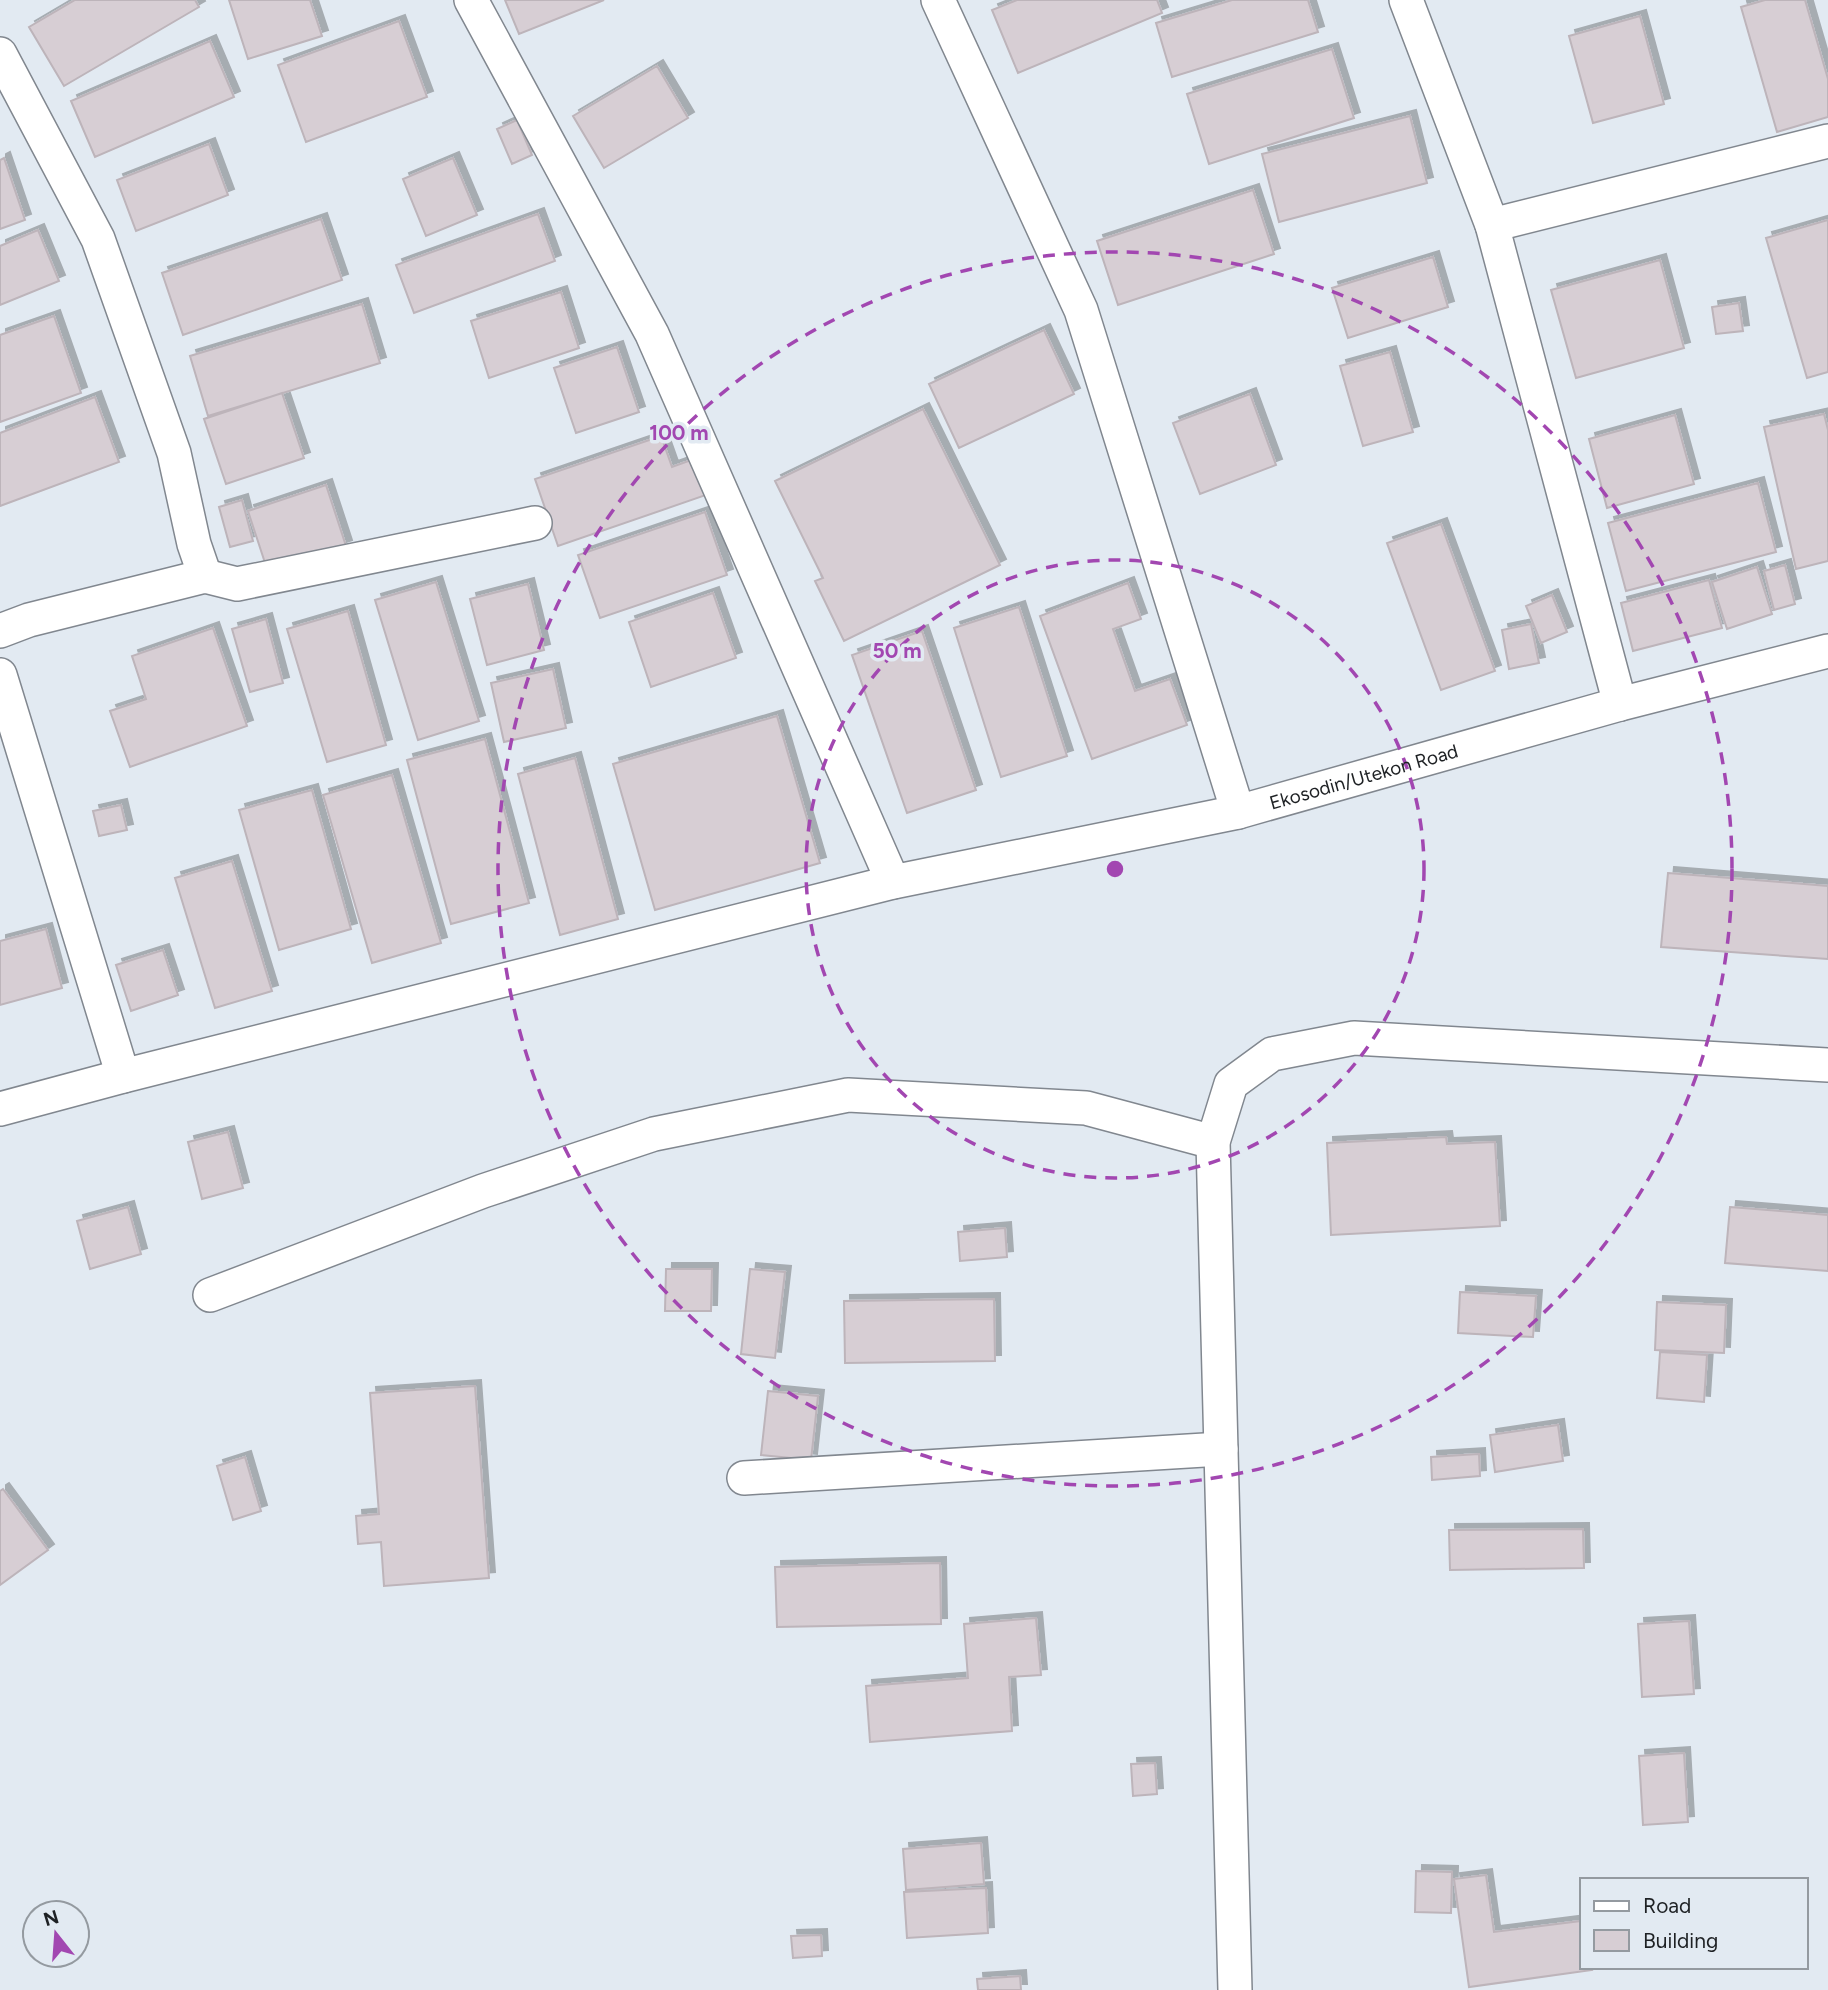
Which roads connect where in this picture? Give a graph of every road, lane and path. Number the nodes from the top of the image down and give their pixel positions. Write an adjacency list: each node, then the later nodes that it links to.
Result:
1 (471, 0): 14 (street)
2 (938, 0): 13 (street)
3 (1406, 0): 6 (street)
4 (0, 54): 8 (street)
5 (1828, 141): 6 (street)
6 (1492, 225): 12 (street)
7 (535, 523): 8 (street)
8 (205, 576): 9 (street)
9 (0, 631)
10 (1828, 651): 12 (street, Ekosodin/Utekon Road)
11 (0, 675): 16 (street)
12 (1620, 704): 13 (street, Ekosodin/Utekon Road)
13 (1238, 812): 14 (street, Ekosodin/Utekon Road)
14 (893, 883): 16 (street, Ekosodin/Utekon Road)
15 (1828, 1065): 18 (street)
16 (123, 1076): 17 (street, Ekosodin/Utekon Road)
17 (0, 1109)
18 (1213, 1142): 19 (street); 20 (street)
19 (210, 1296)
20 (1221, 1449): 21 (street); 22 (street)
21 (744, 1478)
22 (1235, 1990)

